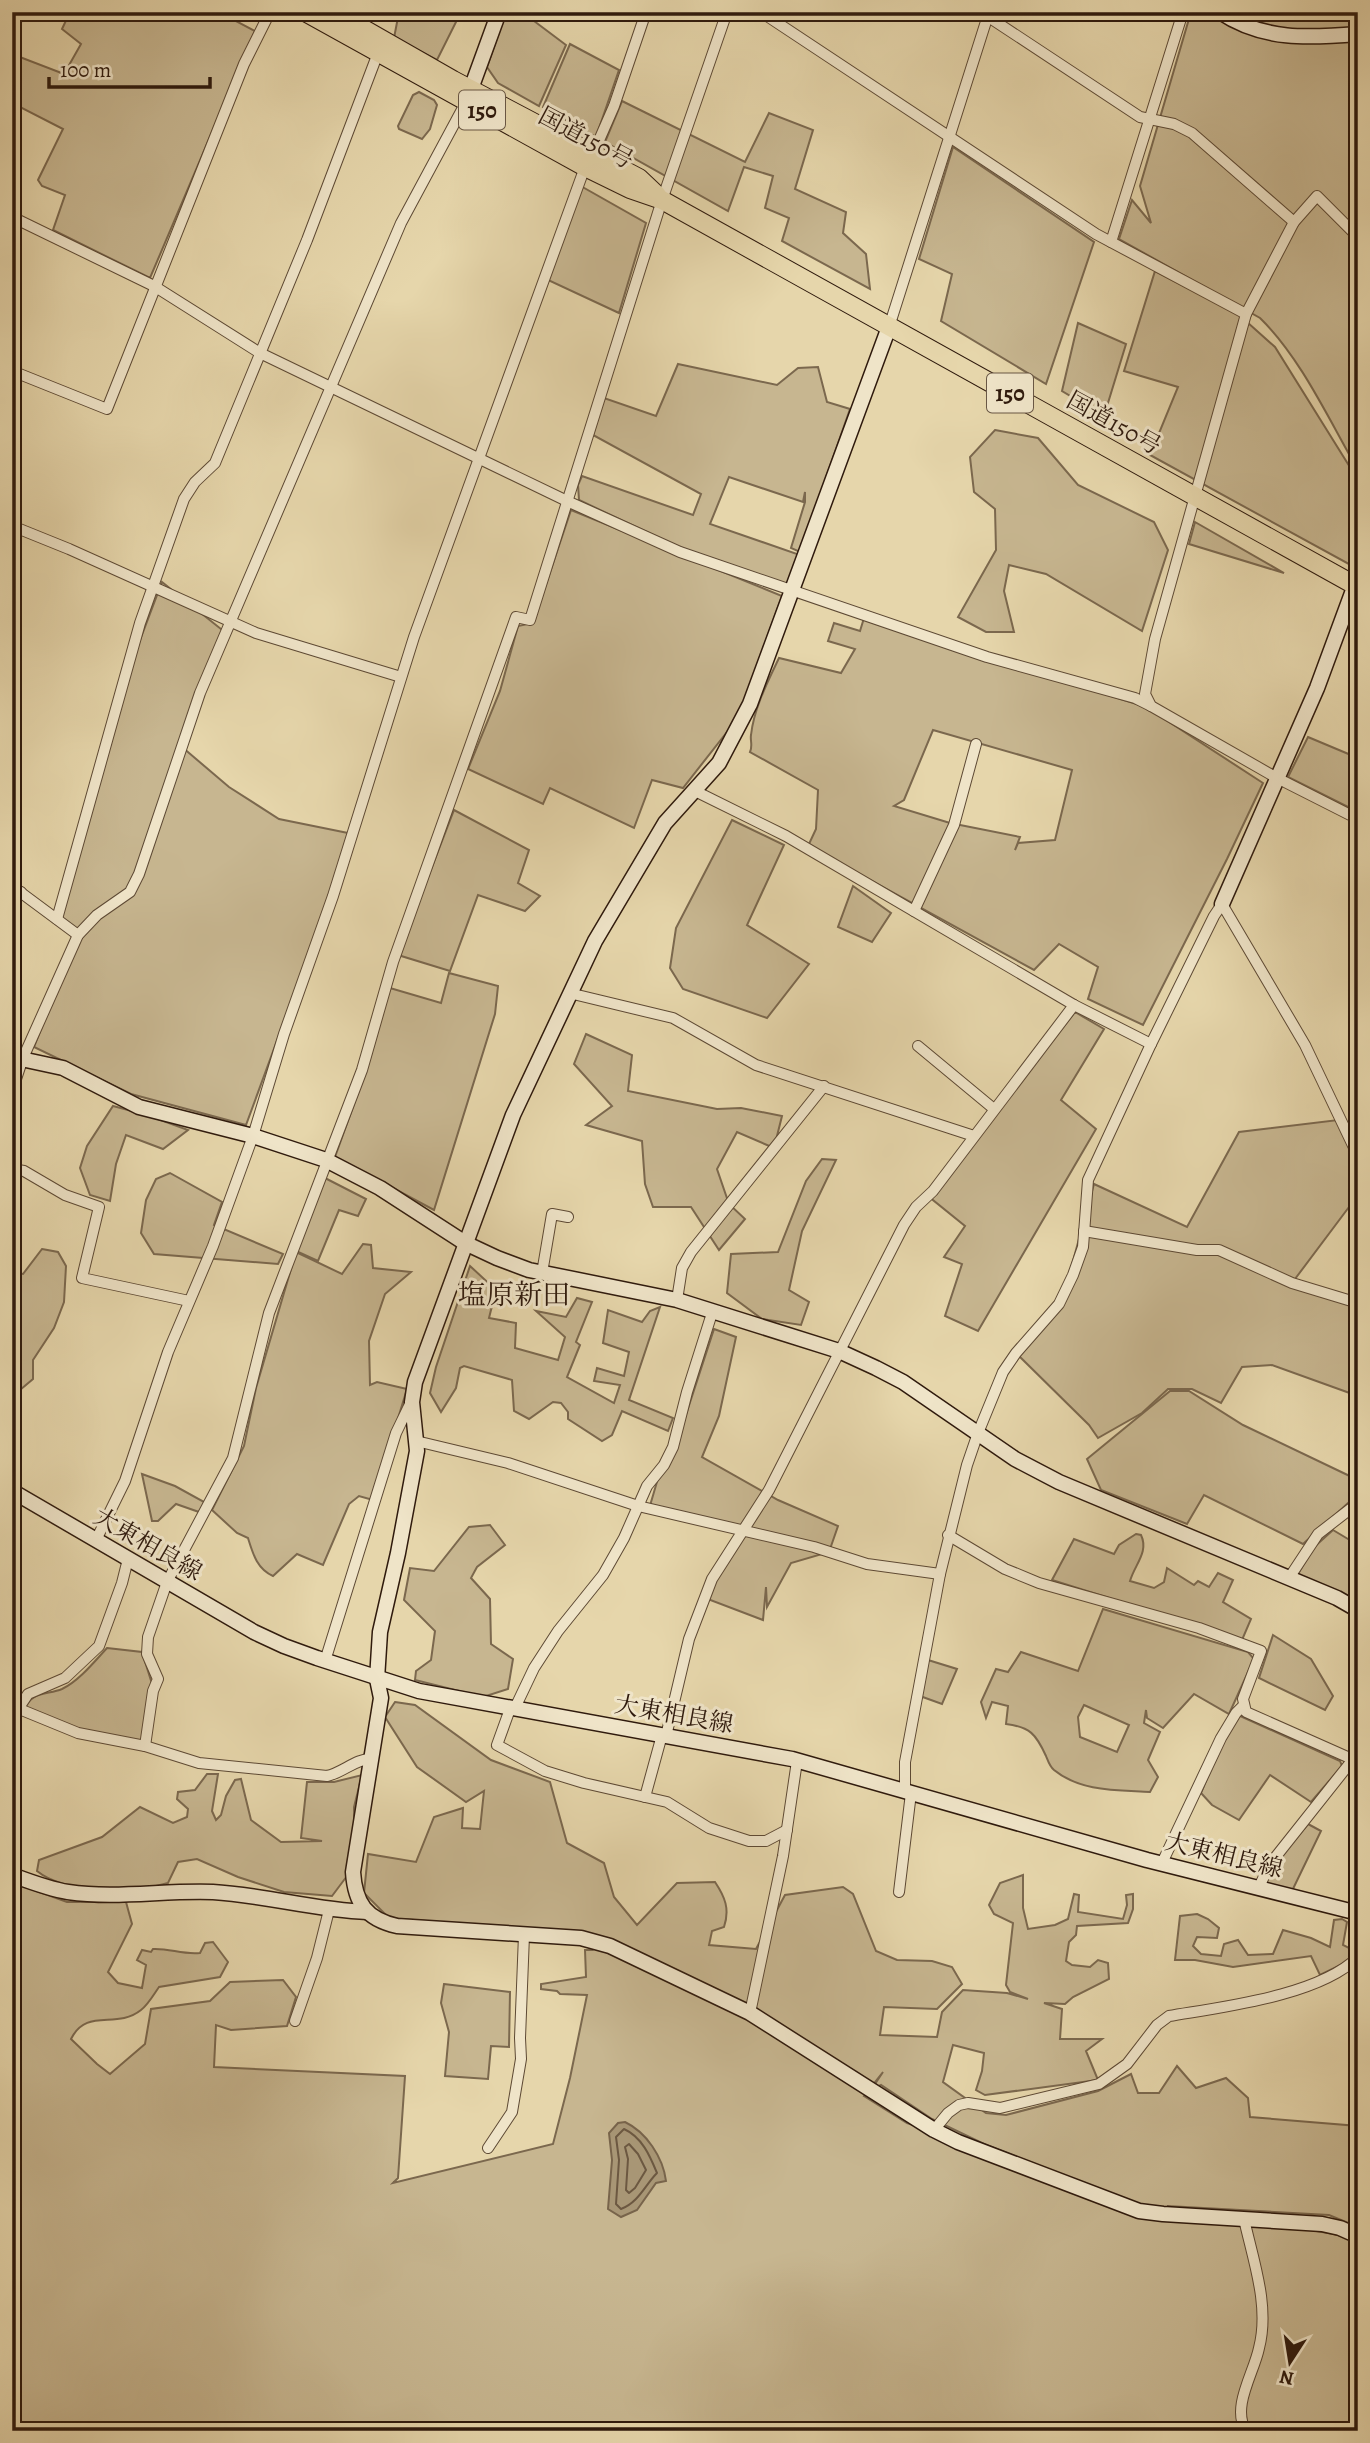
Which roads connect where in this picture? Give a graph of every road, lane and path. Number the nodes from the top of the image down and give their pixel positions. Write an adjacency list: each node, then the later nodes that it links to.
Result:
1 (20, 12): 12 (street)
2 (270, 12): 24 (street)
3 (305, 12): 14 (highway, 国道150号 / 150)
4 (334, 12): 15 (highway, 国道150号 / 150)
5 (499, 12): 15 (street)
6 (646, 12): 18 (street)
7 (727, 12): 19 (street)
8 (761, 12): 17 (street)
9 (1183, 12): 16 (street)
10 (1220, 12): 13 (street)
11 (986, 14): 16 (street); 17 (street)
12 (12, 31)
13 (1358, 34)
14 (378, 53): 15 (highway, 国道150号 / 150); 27 (street)
15 (469, 95): 18 (highway, 国道150号 / 150); 29 (street)
16 (1148, 118): 21 (street); 23 (street)
17 (949, 137): 23 (street); 26 (street)
18 (589, 160): 19 (highway, 国道150号 / 150); 30 (street)
19 (662, 200): 26 (highway, 国道150号 / 150); 32 (street)
20 (12, 217): 24 (street)
21 (1294, 222): 22 (street); 25 (street)
22 (1358, 237)
23 (1111, 242): 25 (street)
24 (154, 286): 27 (street); 28 (street)
25 (1246, 314): 31 (street)
26 (889, 327): 31 (highway, 国道150号 / 150); 36 (street)
27 (260, 353): 29 (street); 34 (street)
28 (12, 372)
29 (331, 388): 30 (street); 37 (street)
30 (479, 458): 32 (street); 38 (street)
31 (1195, 496): 35 (highway, 国道150号 / 150); 39 (street)
32 (567, 501): 36 (street); 61 (street)
33 (12, 526): 34 (street)
34 (153, 586): 37 (street); 48 (street)
35 (1356, 586): 41 (street)
36 (791, 592): 39 (street); 42 (street)
37 (231, 621): 38 (street); 49 (street)
38 (401, 677): 58 (street)
39 (1151, 706): 41 (street)
40 (976, 744): 47 (street)
41 (1277, 778): 43 (street); 46 (street)
42 (693, 790): 47 (street); 50 (street)
43 (1358, 820)
44 (16, 889): 45 (street); 48 (street)
45 (12, 904)
46 (1222, 904): 52 (street); 60 (street)
47 (914, 911): 51 (street)
48 (57, 919): 49 (street)
49 (78, 935): 54 (street)
50 (569, 993): 55 (street); 65 (street)
51 (1074, 1005): 52 (street); 57 (street)
52 (1151, 1044): 64 (street)
53 (918, 1046): 57 (street)
54 (18, 1057): 56 (street); 58 (street)
55 (824, 1086): 59 (street); 67 (street)
56 (12, 1091)
57 (994, 1109): 59 (street)
58 (253, 1136): 61 (street); 68 (street)
59 (974, 1136): 71 (street)
60 (1358, 1156)
61 (326, 1160): 65 (street); 84 (street)
62 (12, 1169): 68 (street)
63 (568, 1217): 66 (street)
64 (1084, 1231): 69 (street); 73 (street)
65 (465, 1243): 66 (street); 72 (street)
66 (542, 1273): 67 (street)
67 (677, 1300): 70 (street)
68 (188, 1301): 80 (street)
69 (1358, 1303)
70 (713, 1310): 71 (street); 77 (street)
71 (839, 1352): 73 (street); 78 (street)
72 (412, 1402): 74 (street); 86 (street)
73 (978, 1433): 79 (street); 83 (street)
74 (416, 1441): 77 (street); 87 (street)
75 (12, 1491): 80 (street, 大東相良線)
76 (1358, 1503): 83 (street)
77 (638, 1506): 78 (street); 89 (street)
78 (743, 1530): 82 (street); 91 (street)
79 (948, 1535): 82 (street); 88 (street)
80 (96, 1540): 81 (street, 大東相良線)
81 (128, 1559): 84 (street, 大東相良線); 90 (street)
82 (940, 1574): 96 (street)
83 (1289, 1578): 85 (street)
84 (167, 1582): 86 (street, 大東相良線); 92 (street)
85 (1358, 1610)
86 (325, 1661): 87 (street, 大東相良線)
87 (377, 1679): 89 (street, 大東相良線); 94 (street)
88 (1243, 1706): 93 (street); 99 (street)
89 (512, 1709): 91 (street, 大東相良線); 97 (street)
90 (14, 1711): 92 (street)
91 (664, 1736): 95 (street, 大東相良線); 97 (street)
92 (145, 1746): 94 (street)
93 (1355, 1756): 101 (street)
94 (371, 1759): 104 (street)
95 (797, 1760): 96 (street, 大東相良線); 98 (street)
96 (908, 1792): 99 (street, 大東相良線); 102 (street)
97 (645, 1797): 98 (street)
98 (787, 1829): 108 (street)
99 (1162, 1863): 101 (street, 大東相良線)
100 (12, 1875): 103 (street)
101 (1259, 1887): 105 (street, 大東相良線)
102 (899, 1892)
103 (329, 1910): 104 (street); 109 (street)
104 (367, 1912): 106 (street)
105 (1358, 1913)
106 (524, 1935): 108 (street); 111 (street)
107 (1358, 1957): 110 (street)
108 (750, 2013): 110 (street)
109 (295, 2021)
110 (934, 2130): 112 (street)
111 (488, 2148)
112 (1244, 2219): 113 (street); 114 (street)
113 (1358, 2236)
114 (1246, 2431)

